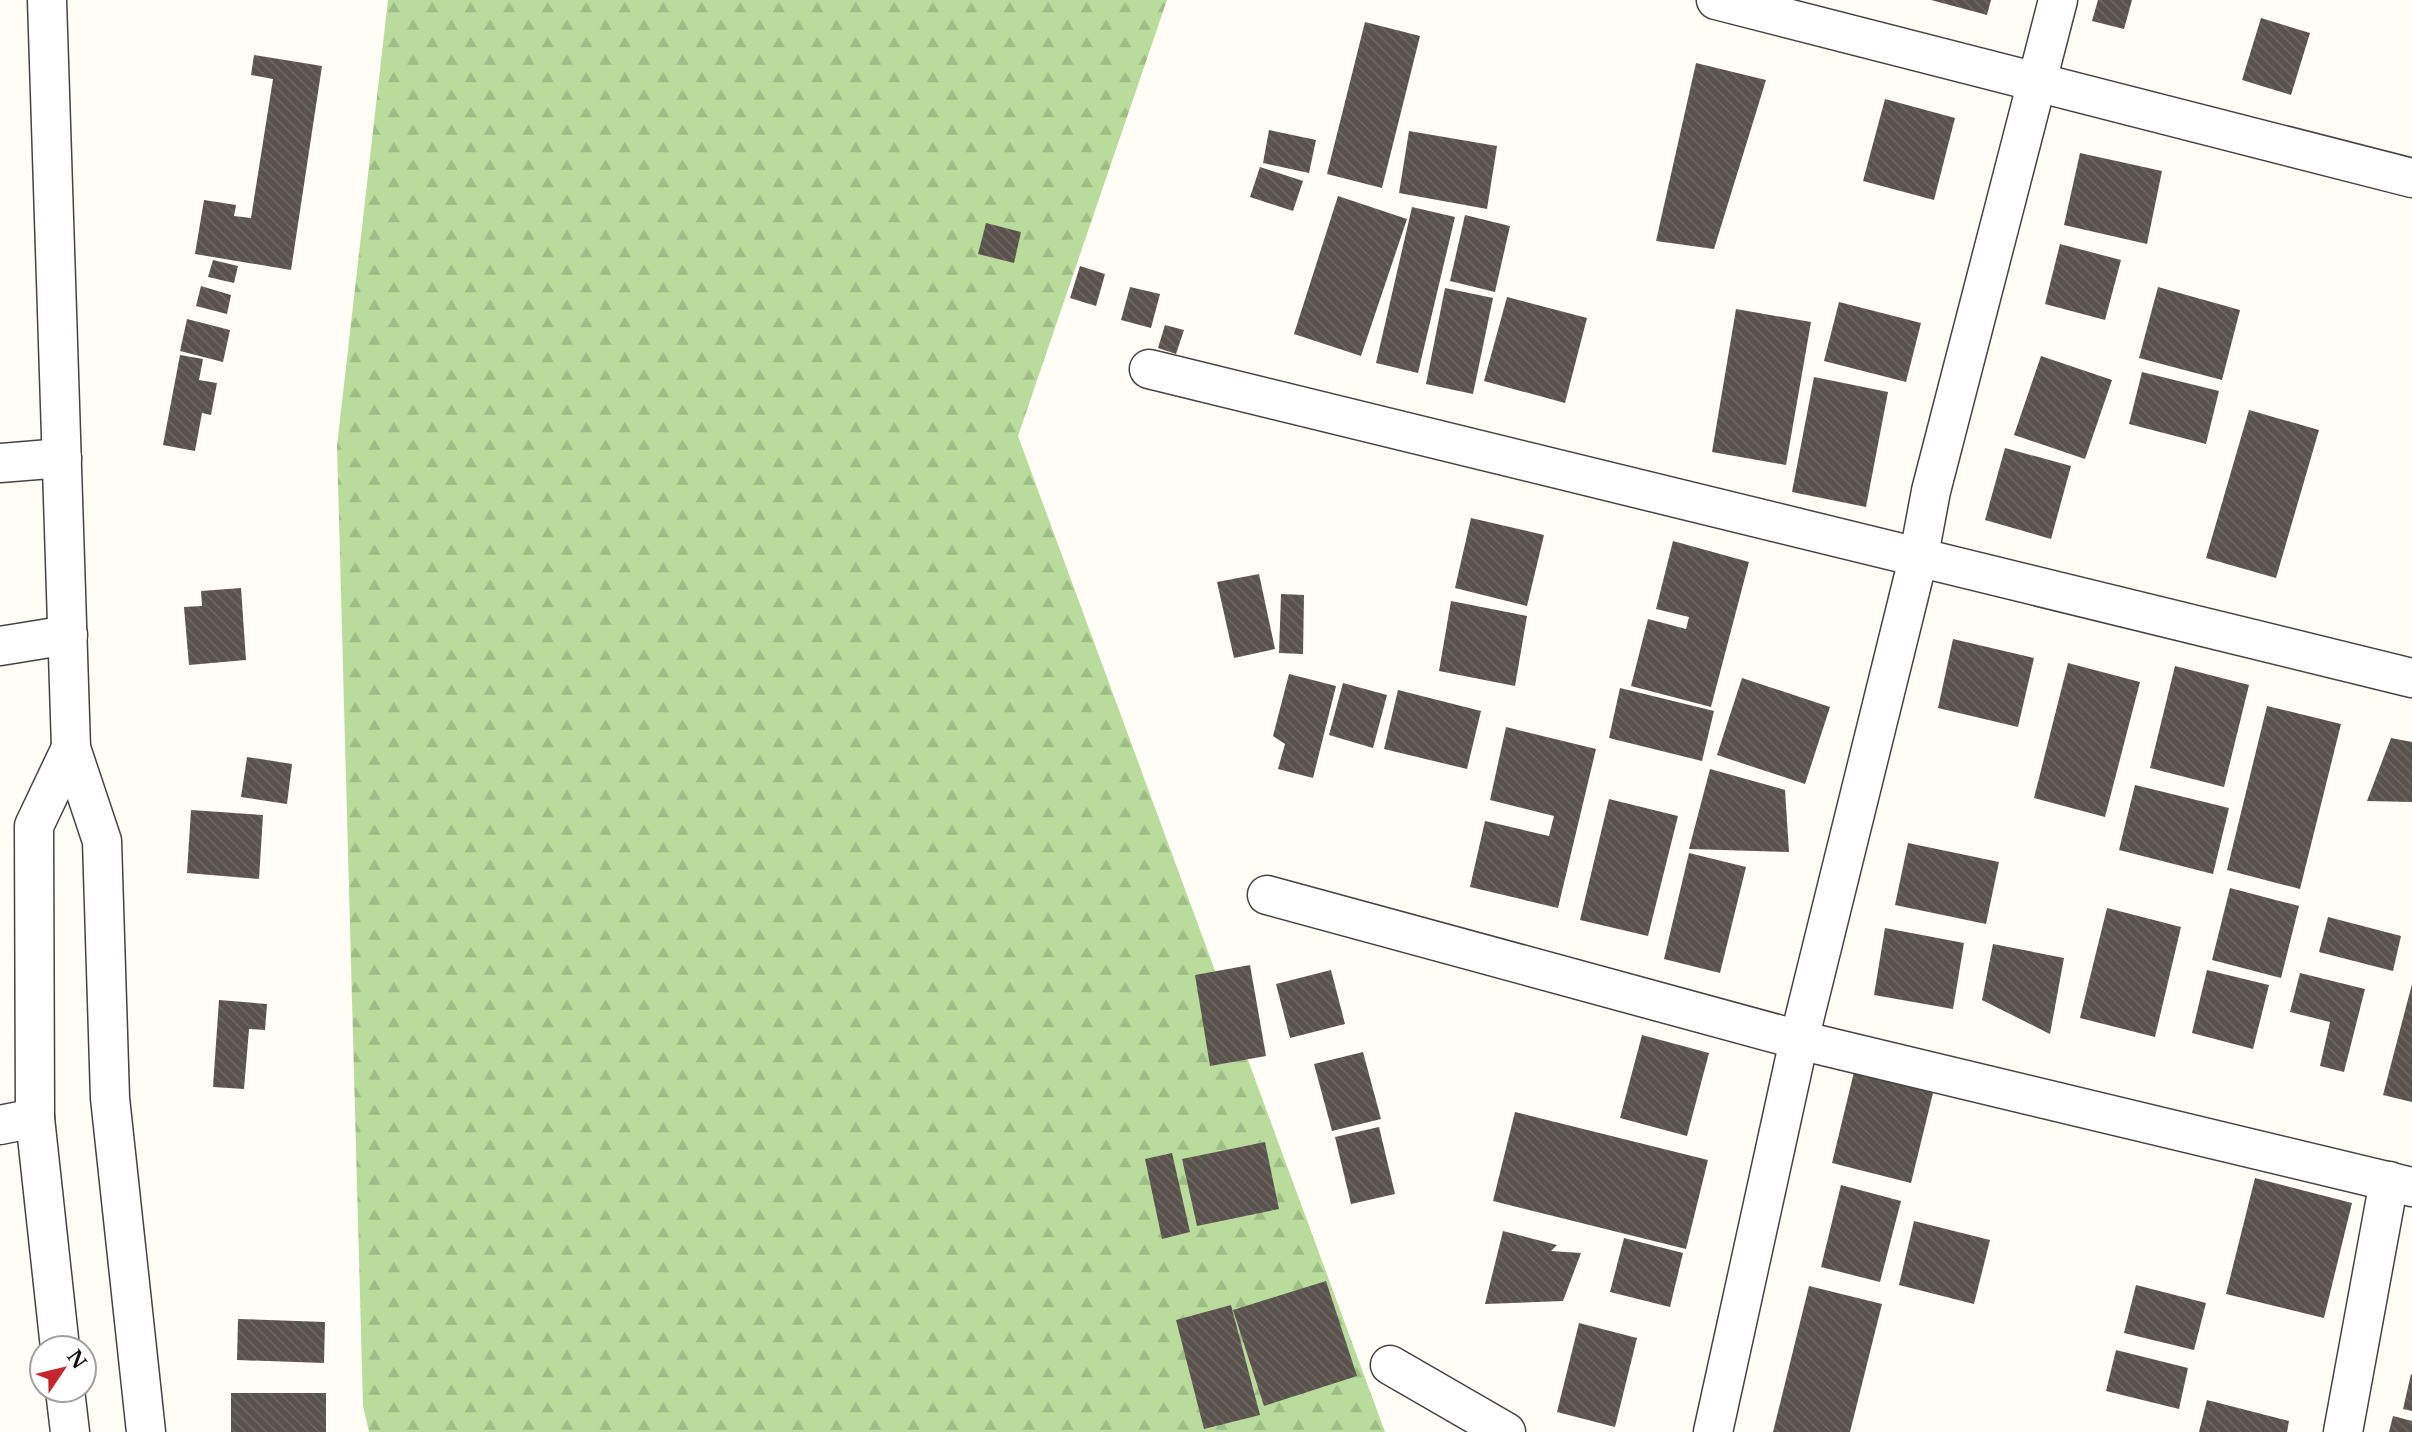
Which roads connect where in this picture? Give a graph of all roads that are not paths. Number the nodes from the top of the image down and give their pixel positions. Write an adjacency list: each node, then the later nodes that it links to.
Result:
1 (47, 0): 7 (street)
2 (1716, 0): 4 (street)
3 (2058, 0): 4 (street)
4 (2037, 80): 5 (street); 9 (street)
5 (2412, 178)
6 (1149, 369): 9 (street)
7 (62, 458): 8 (street); 10 (street)
8 (0, 463)
9 (1920, 555): 12 (street); 15 (street)
10 (68, 635): 11 (street); 13 (street)
11 (0, 646)
12 (2412, 678)
13 (71, 748): 16 (street); 22 (street)
14 (1267, 895): 15 (street)
15 (1799, 1040): 17 (street); 24 (street)
16 (17, 1121): 18 (street)
17 (2400, 1184): 25 (street)
18 (58, 1334)
19 (1390, 1365): 23 (street)
20 (67, 1404): 21 (street)
21 (70, 1432)
22 (146, 1432)
23 (1506, 1432)
24 (1713, 1432)
25 (2343, 1432)

